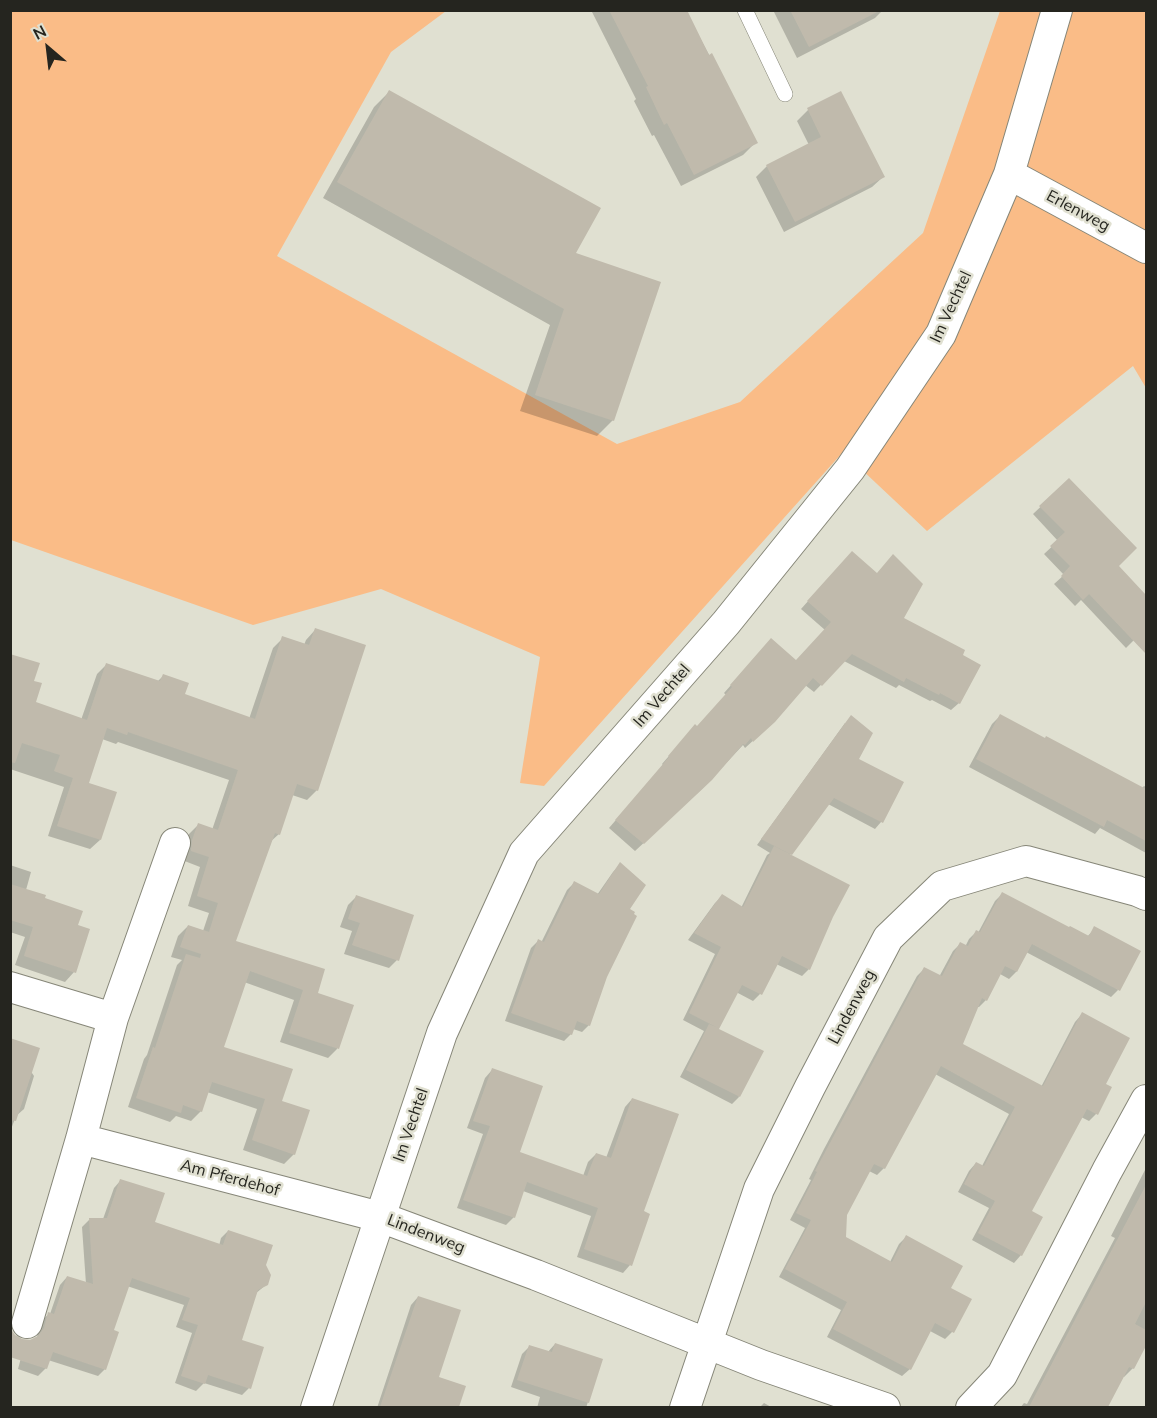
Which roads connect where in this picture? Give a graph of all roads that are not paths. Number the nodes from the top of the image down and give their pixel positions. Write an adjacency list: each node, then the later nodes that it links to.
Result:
1 (745, 10): 3 (lane)
2 (1057, 10): 4 (street, Im Vechtel)
3 (785, 94)
4 (1009, 174): 5 (street, Erlenweg); 12 (street, Im Vechtel)
5 (1146, 248)
6 (175, 843): 9 (street)
7 (1146, 895): 14 (street, Lindenweg)
8 (10, 987): 9 (street)
9 (112, 1018): 11 (street)
10 (1146, 1100): 18 (street)
11 (81, 1139): 12 (street, Am Pferdehof); 13 (street)
12 (380, 1217): 14 (street, Lindenweg); 15 (street, Im Vechtel)
13 (27, 1323)
14 (707, 1343): 16 (street); 17 (street, Lindenweg)
15 (315, 1407)
16 (686, 1407)
17 (885, 1407)
18 (971, 1407)

